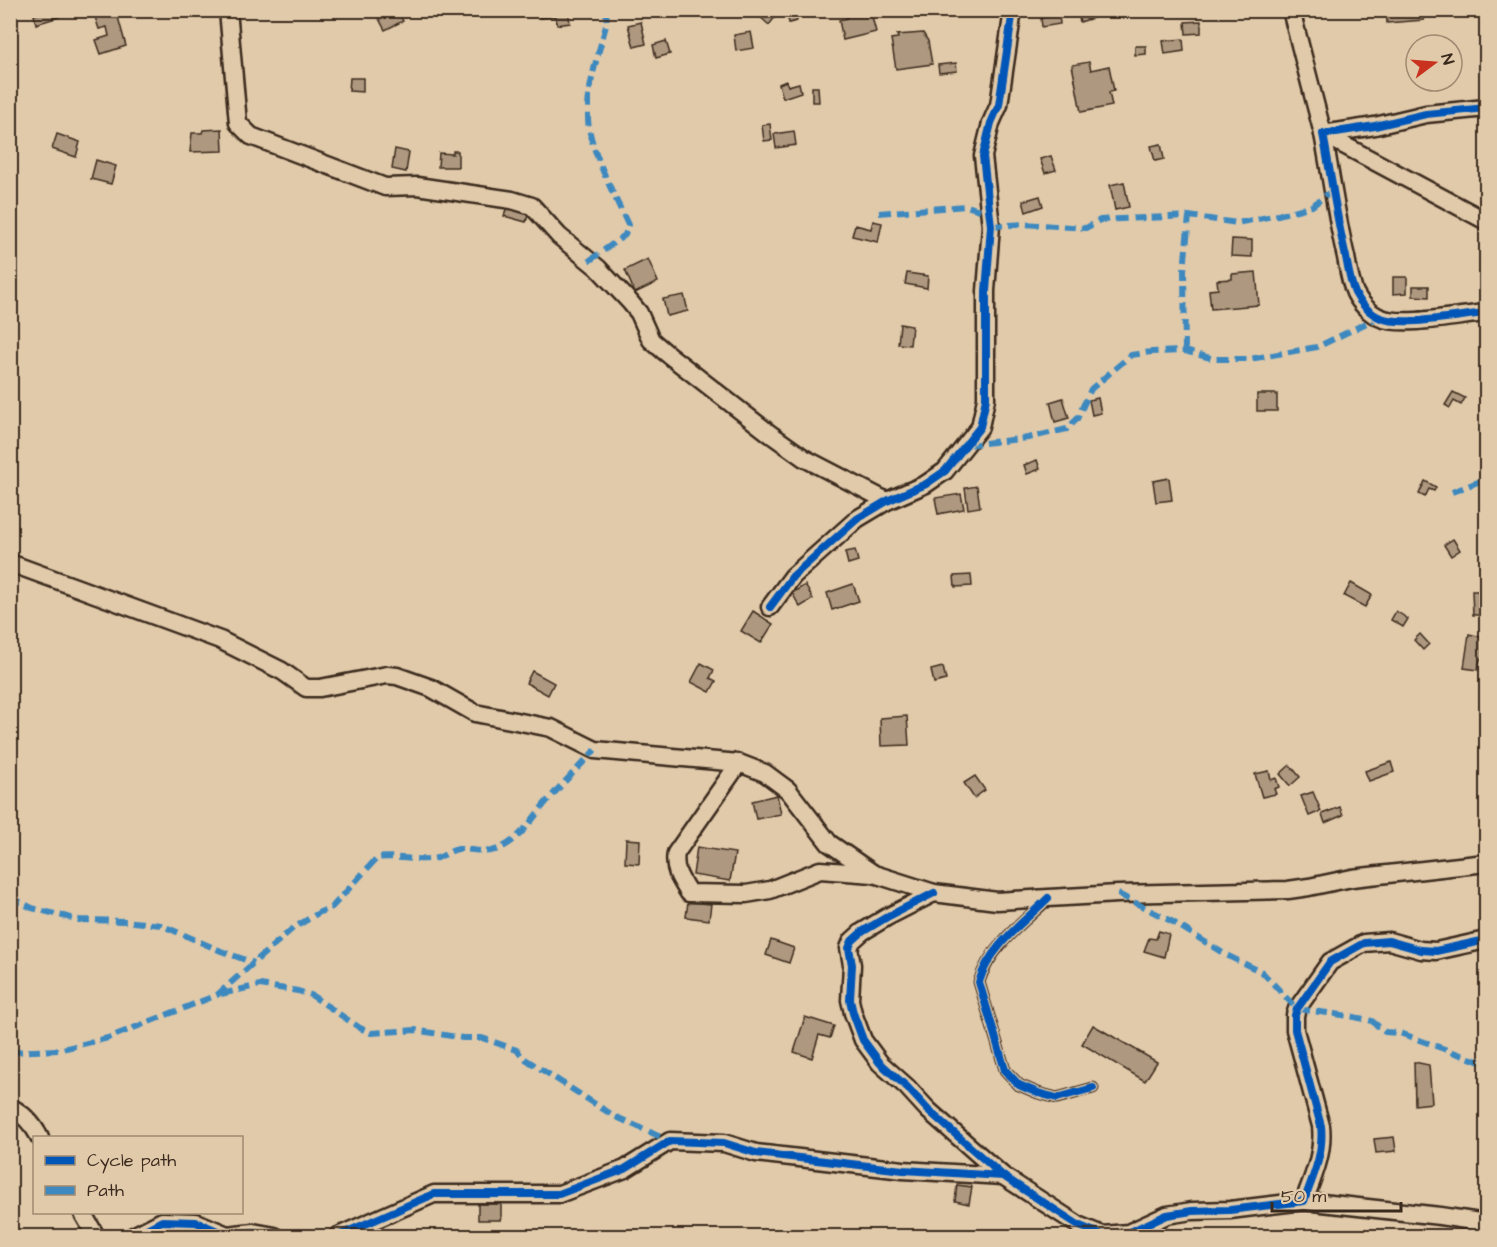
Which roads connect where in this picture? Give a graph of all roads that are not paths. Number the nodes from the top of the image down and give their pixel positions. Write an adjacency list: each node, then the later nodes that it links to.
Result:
1 (228, 10): 8 (street)
2 (1013, 10): 8 (street)
3 (1291, 10): 5 (street)
4 (1486, 108): 5 (street)
5 (1323, 134): 6 (street); 7 (street)
6 (1486, 221)
7 (1486, 313)
8 (887, 501): 10 (street)
9 (10, 563): 11 (street)
10 (770, 607)
11 (739, 762): 13 (street); 13 (street)
12 (1486, 863): 15 (street)
13 (874, 874): 14 (street)
14 (934, 893): 15 (street); 20 (street)
15 (1048, 898): 17 (lane)
16 (1486, 940): 21 (street)
17 (1093, 1088)
18 (10, 1107): 19 (street)
19 (39, 1136)
20 (1003, 1176): 24 (street); 28 (street)
21 (1304, 1201): 23 (street); 24 (street)
22 (83, 1214): 25 (street)
23 (1486, 1224)
24 (1130, 1235)
25 (96, 1236)
26 (133, 1236): 27 (street)
27 (275, 1236)
28 (338, 1236)

